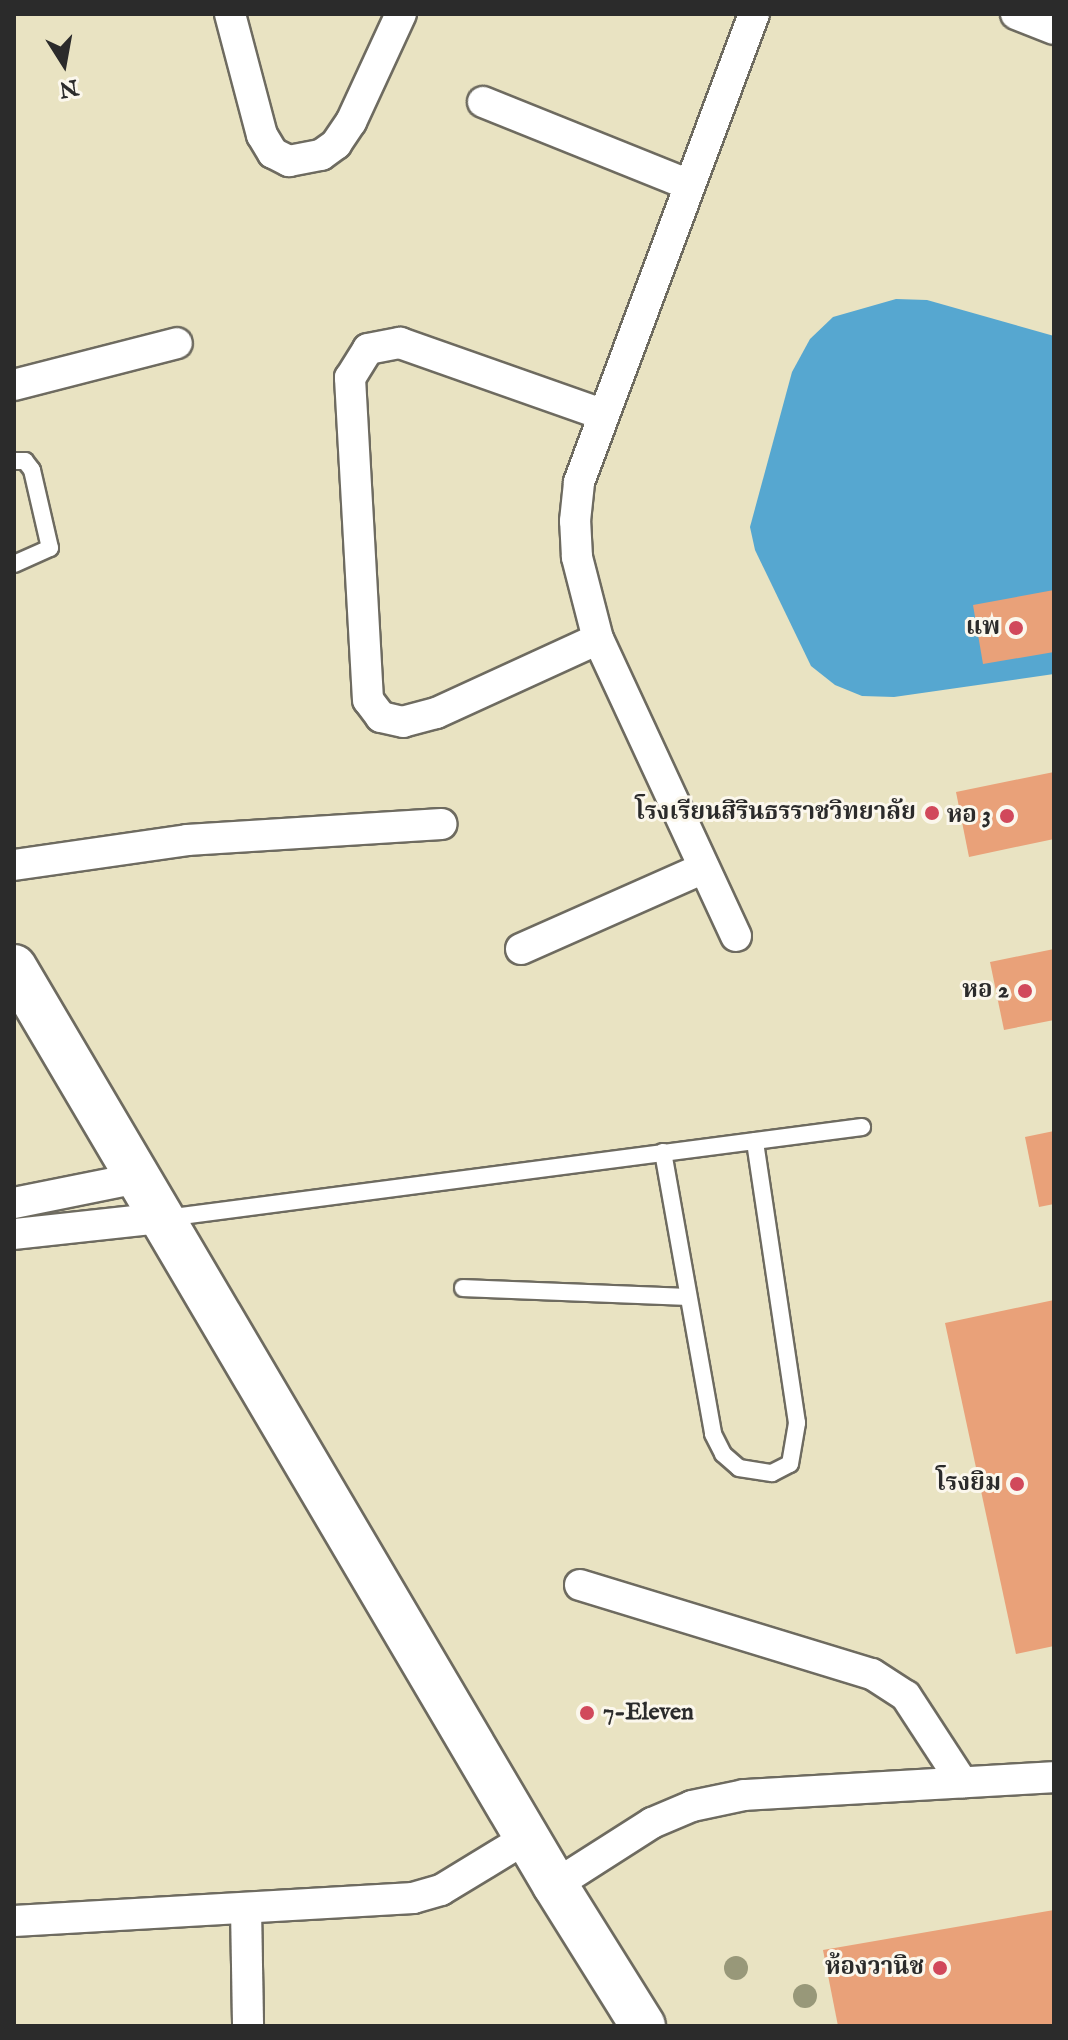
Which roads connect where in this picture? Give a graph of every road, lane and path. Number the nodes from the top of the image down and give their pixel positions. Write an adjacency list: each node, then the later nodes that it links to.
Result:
1 (230, 14): 2 (street)
2 (401, 14)
3 (754, 14): 7 (street)
4 (1016, 14): 5 (street)
5 (1054, 29)
6 (483, 102): 7 (street)
7 (687, 184): 10 (street)
8 (177, 343): 9 (street)
9 (14, 385)
10 (604, 415): 13 (street); 13 (street)
11 (14, 461): 12 (lane)
12 (14, 564)
13 (598, 639): 16 (street)
14 (441, 824): 15 (street)
15 (14, 865)
16 (704, 868): 17 (street); 18 (street)
17 (736, 936)
18 (521, 949)
19 (14, 967): 23 (main road)
20 (862, 1127): 21 (lane)
21 (755, 1141): 22 (lane); 28 (lane)
22 (663, 1152): 25 (lane); 28 (lane)
23 (138, 1178): 24 (street); 25 (main road)
24 (14, 1203)
25 (161, 1218): 26 (street); 32 (main road)
26 (14, 1234)
27 (463, 1288): 28 (lane)
28 (687, 1297)
29 (580, 1585): 31 (street)
30 (1054, 1777): 31 (street)
31 (962, 1782): 33 (street)
32 (528, 1837): 33 (main road); 34 (street)
33 (555, 1885): 37 (main road)
34 (246, 1908): 35 (street); 36 (street)
35 (14, 1921)
36 (248, 2026)
37 (643, 2026)

